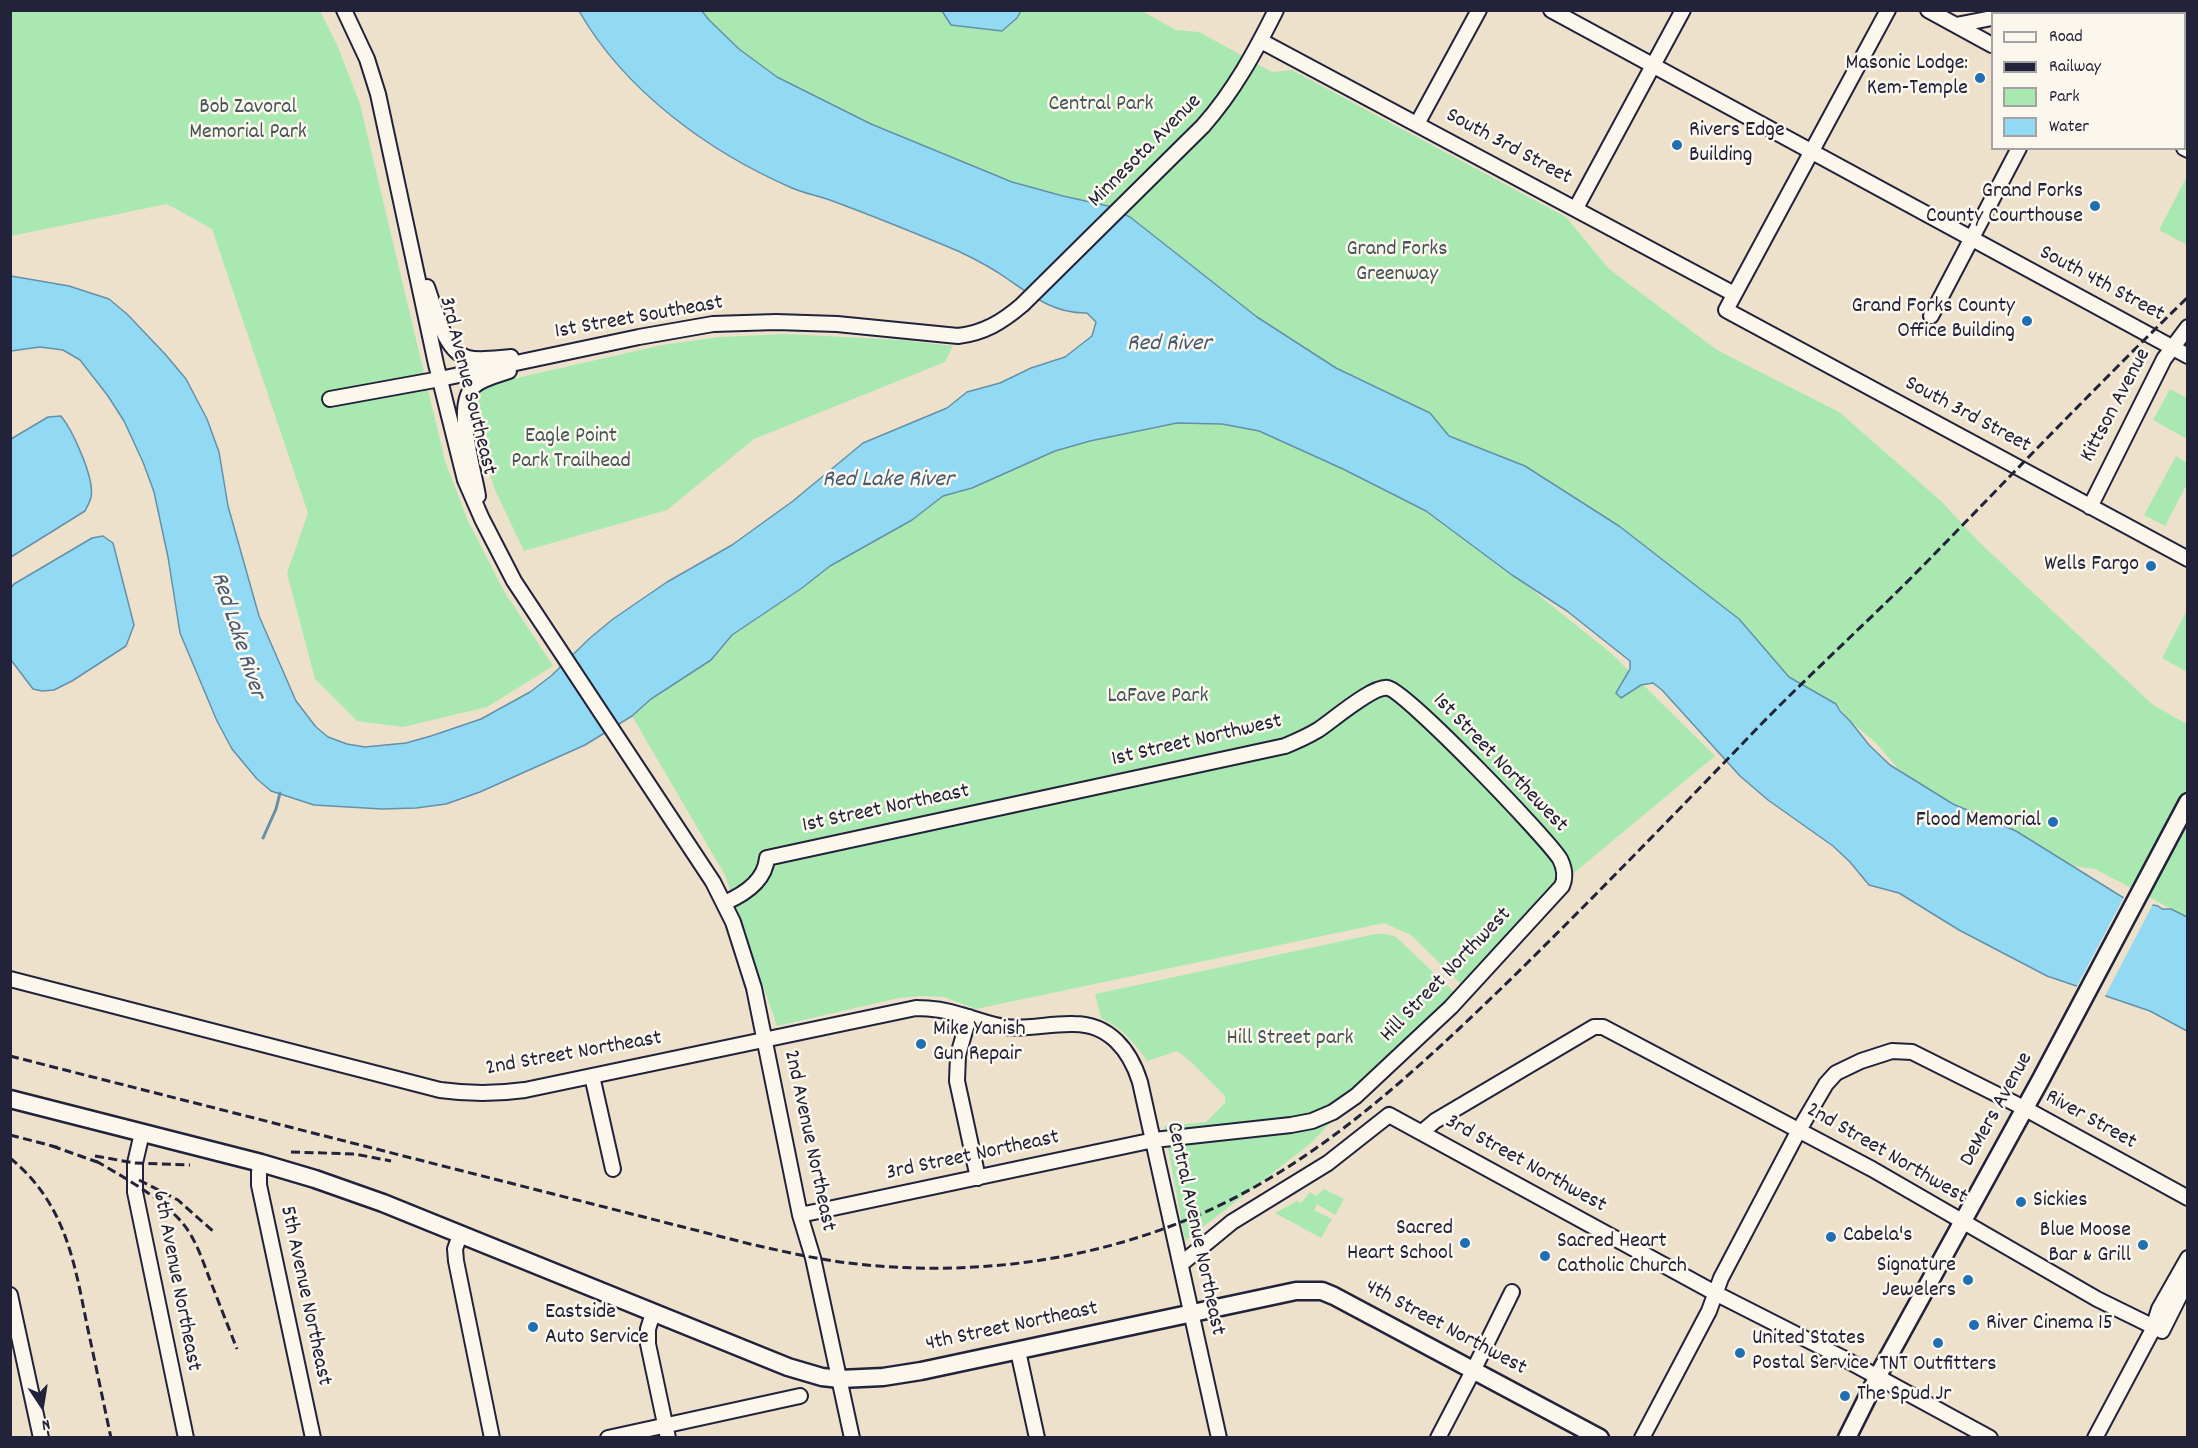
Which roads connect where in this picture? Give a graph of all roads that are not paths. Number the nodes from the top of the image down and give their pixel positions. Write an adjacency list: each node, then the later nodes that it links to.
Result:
1 (344, 10): 18 (street, 3rd Avenue Southeast)
2 (1276, 10): 10 (street, Minnesota Avenue)
3 (1479, 10): 13 (street)
4 (1551, 10): 12 (street, South 4th Street)
5 (1683, 10): 12 (street)
6 (1888, 10): 15 (street)
7 (1928, 10): 9 (street)
8 (1991, 18): 9 (street)
9 (1956, 25): 11 (street)
10 (1261, 41): 13 (street, South 3rd Street); 20 (street, Minnesota Avenue)
11 (1991, 44)
12 (1654, 67): 15 (street, South 4th Street); 16 (street)
13 (1417, 124): 16 (street, South 3rd Street)
14 (2018, 150): 17 (street)
15 (1812, 151): 17 (street, South 4th Street); 19 (street)
16 (1576, 208): 19 (street, South 3rd Street)
17 (1972, 239): 21 (street); 23 (street, South 4th Street)
18 (411, 245): 24 (street); 26 (street, 3rd Avenue Southeast)
19 (1734, 294): 29 (street, South 3rd Street)
20 (1022, 305): 24 (street, 1st Street Southeast)
21 (1931, 316)
22 (2187, 327): 23 (street, Kittson Avenue)
23 (2172, 347): 25 (street, South 4th Street); 29 (street, Kittson Avenue)
24 (558, 354): 26 (street, 1st Street Southeast); 28 (street)
25 (2187, 356)
26 (440, 379): 27 (street, 1st Street Southeast); 28 (street, 3rd Avenue Southeast)
27 (330, 399)
28 (466, 464): 34 (street, 3rd Avenue Southeast)
29 (2090, 507): 30 (street, South 3rd Street)
30 (2187, 560)
31 (1382, 688): 32 (street, 1st Street Northwest); 35 (street, 1st Street Northewest)
32 (1077, 790): 36 (street, 1st Street Northeast)
33 (2187, 802): 43 (main road, DeMers Avenue)
34 (699, 862): 36 (street, 2nd Avenue Northeast)
35 (1562, 886): 47 (street, Hill Street Northwest)
36 (724, 903): 40 (street, 2nd Avenue Northeast)
37 (10, 980): 41 (street, 2nd Street Northeast)
38 (969, 1017): 39 (street, 2nd Street Northeast); 40 (street, 2nd Street Northeast); 50 (street)
39 (1112, 1037): 47 (street, Central Avenue Northeast)
40 (765, 1039): 41 (street, 2nd Street Northeast); 52 (street, 2nd Avenue Northeast)
41 (592, 1076): 49 (street)
42 (10, 1099): 45 (main road, 4th Street Northeast)
43 (2024, 1108): 44 (street, River Street); 51 (street, River Street); 53 (main road, DeMers Avenue)
44 (1799, 1130): 46 (street, 2nd Street Northwest); 53 (street, 2nd Street Northwest); 59 (street, River Street)
45 (142, 1132): 48 (main road, 4th Street Northeast); 71 (street, 6th Avenue Northeast)
46 (1422, 1132): 56 (street, 3rd Street Northwest); 59 (street, 3rd Street Northwest)
47 (1154, 1140): 50 (street, 3rd Street Northeast); 56 (street, Central Avenue Northeast)
48 (261, 1162): 54 (main road, 4th Street Northeast); 72 (street, 5th Avenue Northeast)
49 (613, 1169)
50 (978, 1178): 52 (street, 3rd Street Northeast)
51 (2187, 1198)
52 (800, 1215): 67 (street, 2nd Avenue Northeast)
53 (1962, 1223): 63 (street, 2nd Street Northwest); 66 (main road, DeMers Avenue)
54 (460, 1234): 62 (main road, 4th Street Northeast); 73 (street)
55 (2187, 1258): 63 (street)
56 (1181, 1264): 61 (street, Central Avenue Northeast)
57 (2187, 1280): 63 (street)
58 (1512, 1292): 65 (street)
59 (1715, 1293): 66 (street, 3rd Street Northwest); 80 (street, River Street)
60 (10, 1295): 70 (street)
61 (1191, 1312): 64 (main road, 4th Street Northeast); 65 (main road, 4th Street Northwest); 77 (street, Central Avenue Northeast)
62 (654, 1313): 67 (main road, 4th Street Northeast); 69 (street)
63 (2158, 1329): 83 (street)
64 (1018, 1350): 67 (main road, 4th Street Northeast); 76 (street)
65 (1474, 1369): 78 (street); 79 (main road, 4th Street Northwest)
66 (1877, 1377): 81 (main road, DeMers Avenue); 82 (street, 3rd Street Northwest)
67 (840, 1379): 75 (street, 2nd Avenue Northeast)
68 (800, 1396): 69 (street)
69 (667, 1431): 74 (street)
70 (41, 1437)
71 (186, 1437)
72 (313, 1437)
73 (492, 1437)
74 (608, 1437)
75 (852, 1437)
76 (1037, 1437)
77 (1219, 1437)
78 (1438, 1437)
79 (1600, 1437)
80 (1642, 1437)
81 (1847, 1437)
82 (1990, 1437)
83 (2095, 1437)

